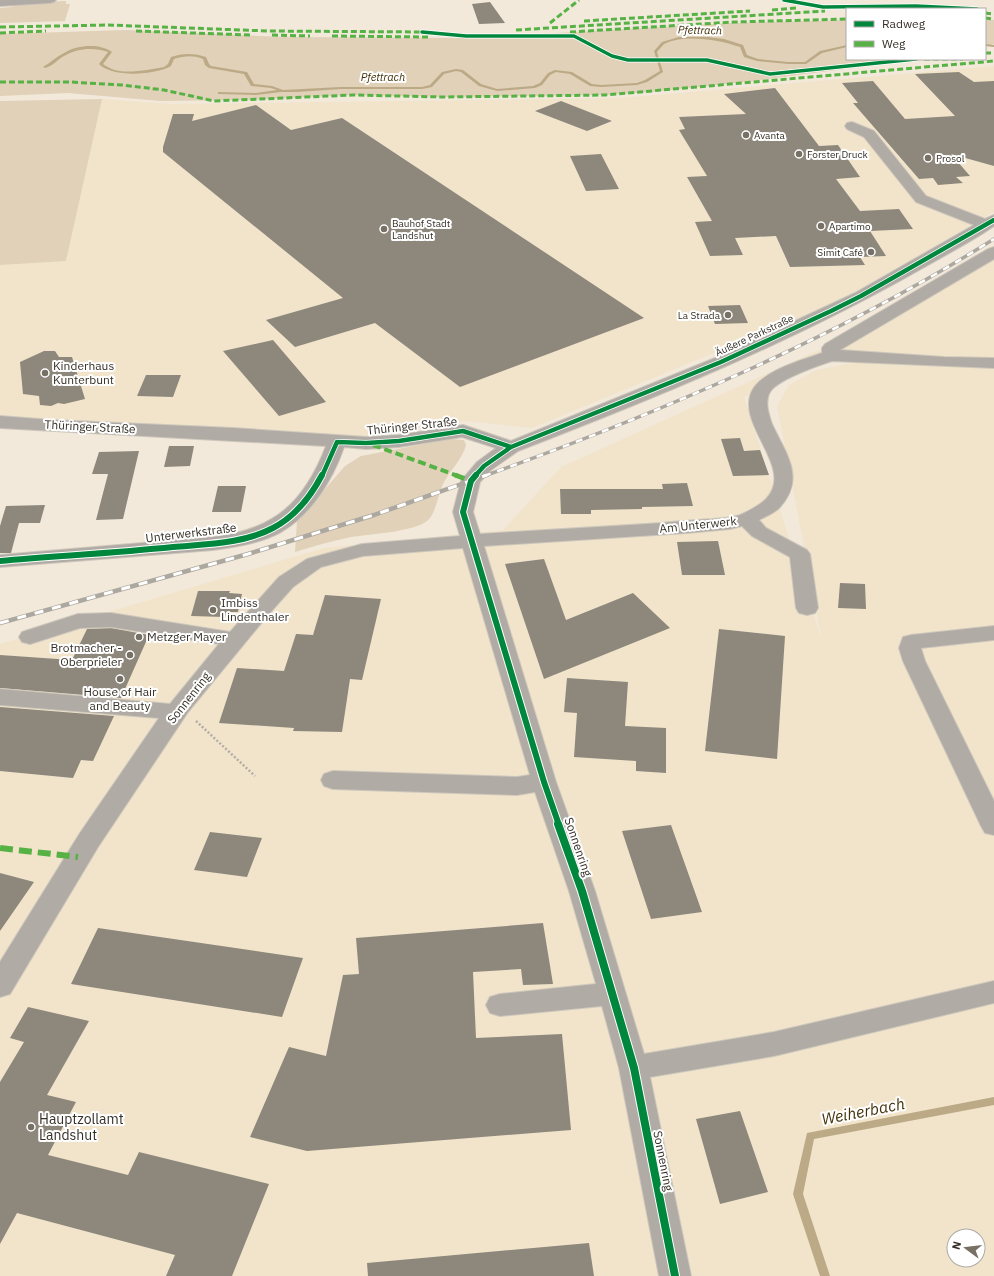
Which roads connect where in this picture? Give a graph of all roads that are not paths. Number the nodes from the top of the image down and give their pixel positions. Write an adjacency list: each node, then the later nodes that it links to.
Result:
1 (50, 0): 2 (street)
2 (0, 3)
3 (852, 126): 4 (street, Äußere Parkstraße)
4 (990, 222): 12 (street, Äußere Parkstraße)
5 (994, 252): 6 (street)
6 (831, 356): 7 (street, Am Unterwerk); 13 (street, Am Unterwerk)
7 (994, 363)
8 (956, 372): 9 (street)
9 (994, 373)
10 (0, 422): 11 (street, Thüringer Straße)
11 (337, 442): 12 (street, Thüringer Straße); 15 (street, Unterwerkstraße)
12 (511, 447): 14 (street, Sonnenring)
13 (747, 519): 14 (street, Am Unterwerk); 16 (street)
14 (471, 541): 19 (street, Sonnenring); 23 (street, Sonnenring)
15 (0, 561)
16 (807, 608)
17 (994, 633): 24 (street)
18 (30, 637): 19 (street)
19 (236, 640): 21 (street, Sonnenring)
20 (0, 697): 21 (street)
21 (178, 709): 25 (street, Sonnenring)
22 (333, 780): 23 (street)
23 (544, 782): 27 (street, Sonnenring)
24 (994, 826)
25 (0, 986)
26 (994, 992): 29 (street)
27 (612, 994): 28 (street); 29 (street, Sonnenring)
28 (500, 1006)
29 (634, 1068): 30 (street, Sonnenring)
30 (674, 1276)

